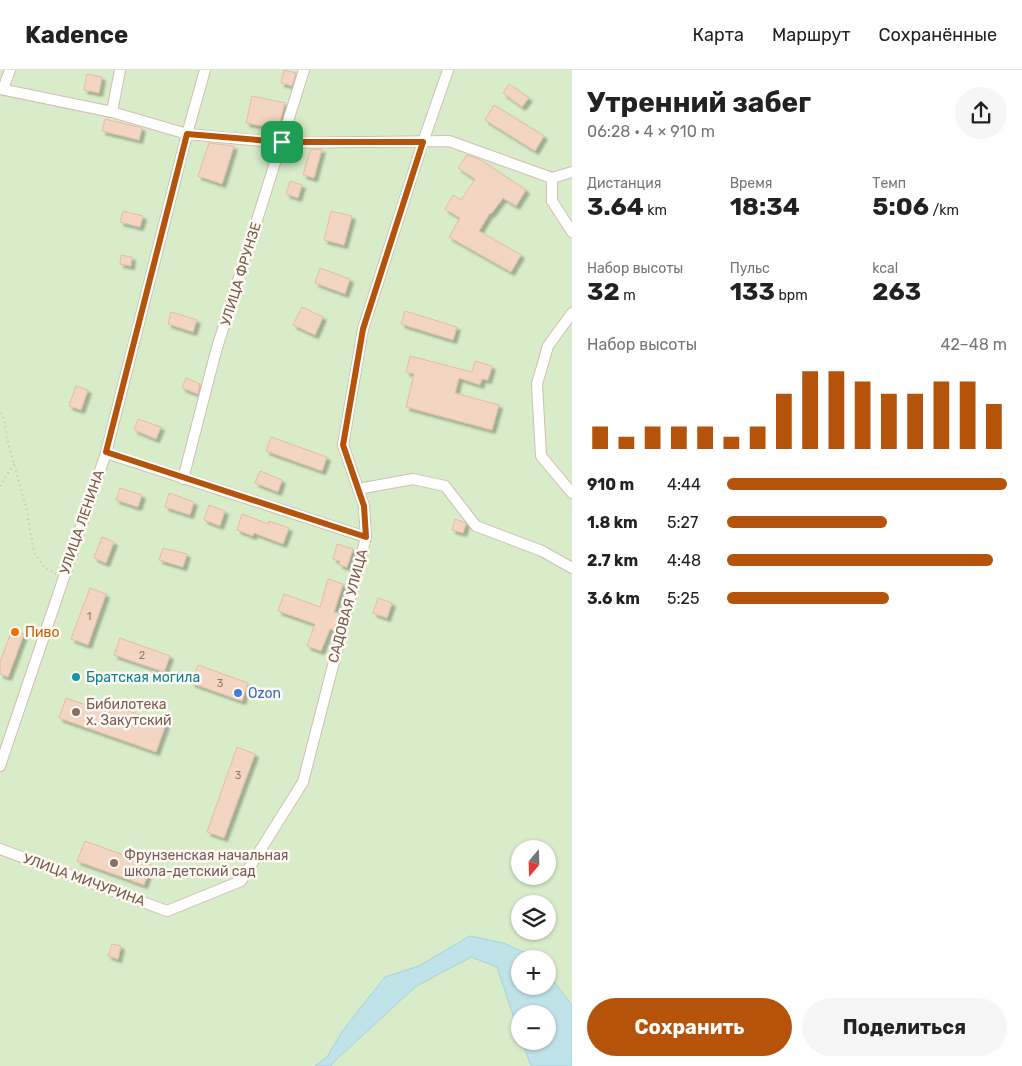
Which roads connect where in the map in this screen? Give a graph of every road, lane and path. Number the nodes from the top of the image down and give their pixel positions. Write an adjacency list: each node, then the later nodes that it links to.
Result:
1 (10, 70): 6 (street)
2 (120, 70): 7 (street)
3 (206, 70): 8 (street, УЛИЦА ЛЕНИНА)
4 (304, 70): 9 (street, УЛИЦА ФРУНЗЕ)
5 (448, 70): 10 (street, САДОВАЯ УЛИЦА)
6 (1, 89): 7 (street)
7 (112, 112): 8 (street)
8 (187, 134): 9 (street); 16 (street, УЛИЦА ЛЕНИНА)
9 (282, 142): 10 (street); 18 (street, УЛИЦА ФРУНЗЕ)
10 (423, 142): 12 (street); 20 (street, САДОВАЯ УЛИЦА)
11 (569, 173): 12 (street)
12 (552, 178): 13 (street)
13 (572, 232)
14 (572, 313): 21 (street)
15 (0, 413): 17 (path)
16 (106, 452): 18 (street); 24 (street, УЛИЦА ЛЕНИНА)
17 (14, 464): 19 (path); 24 (path)
18 (183, 478): 22 (street)
19 (0, 486)
20 (358, 490): 22 (street, САДОВАЯ УЛИЦА); 23 (street)
21 (572, 492)
22 (366, 537): 27 (street, САДОВАЯ УЛИЦА)
23 (572, 568)
24 (63, 579): 25 (street, УЛИЦА ЛЕНИНА)
25 (0, 766)
26 (0, 849): 27 (street, УЛИЦА МИЧУРИНА)
27 (168, 911)

